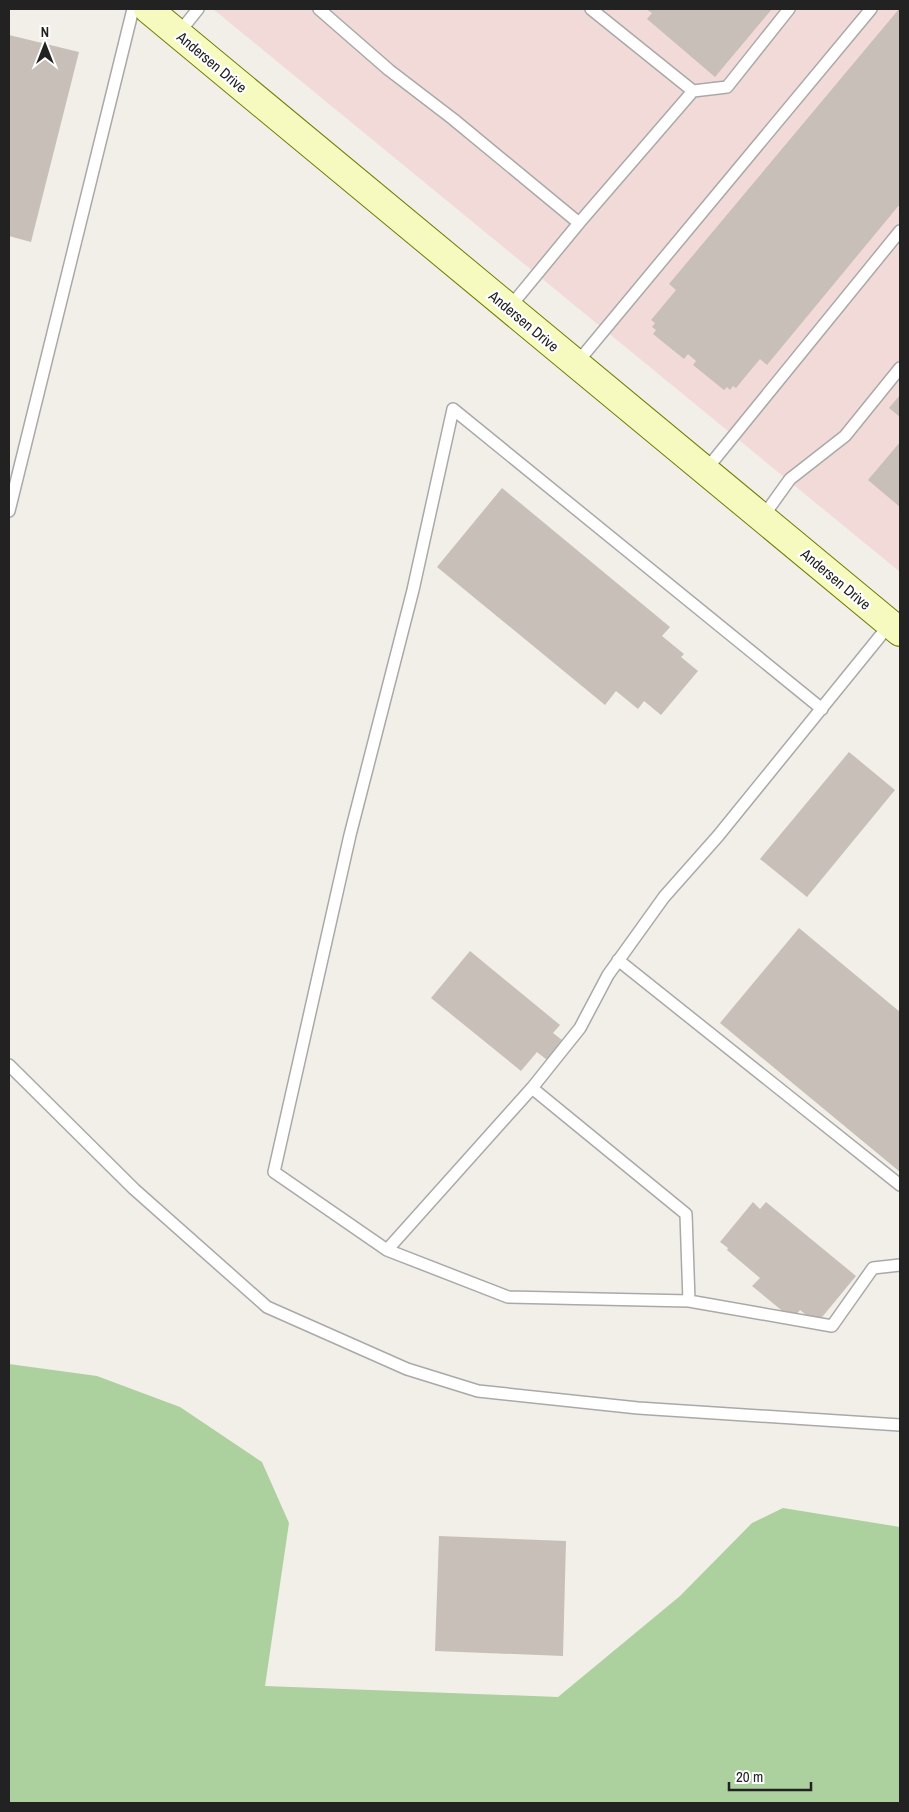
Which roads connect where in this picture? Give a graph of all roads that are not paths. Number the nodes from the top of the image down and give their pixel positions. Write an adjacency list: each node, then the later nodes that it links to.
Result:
1 (133, 9): 16 (lane)
2 (148, 9): 8 (main road, Andersen Drive)
3 (198, 9): 8 (lane)
4 (319, 9): 10 (lane)
5 (592, 9): 9 (lane)
6 (789, 9): 9 (lane)
7 (871, 9): 13 (lane)
8 (178, 34): 12 (main road, Andersen Drive)
9 (693, 91): 10 (lane)
10 (579, 223): 12 (lane)
11 (900, 231): 15 (lane)
12 (509, 308): 13 (main road, Andersen Drive)
13 (576, 364): 15 (main road, Andersen Drive)
14 (900, 368): 17 (lane)
15 (705, 471): 17 (main road, Andersen Drive)
16 (9, 511)
17 (762, 518): 18 (main road, Andersen Drive)
18 (895, 628): 19 (lane)
19 (822, 709): 20 (lane); 24 (lane)
20 (618, 960): 22 (lane); 23 (lane)
21 (9, 1065): 27 (lane)
22 (532, 1088): 24 (lane); 26 (lane)
23 (900, 1185)
24 (387, 1250): 26 (lane)
25 (900, 1266): 26 (lane)
26 (689, 1301)
27 (900, 1425)

